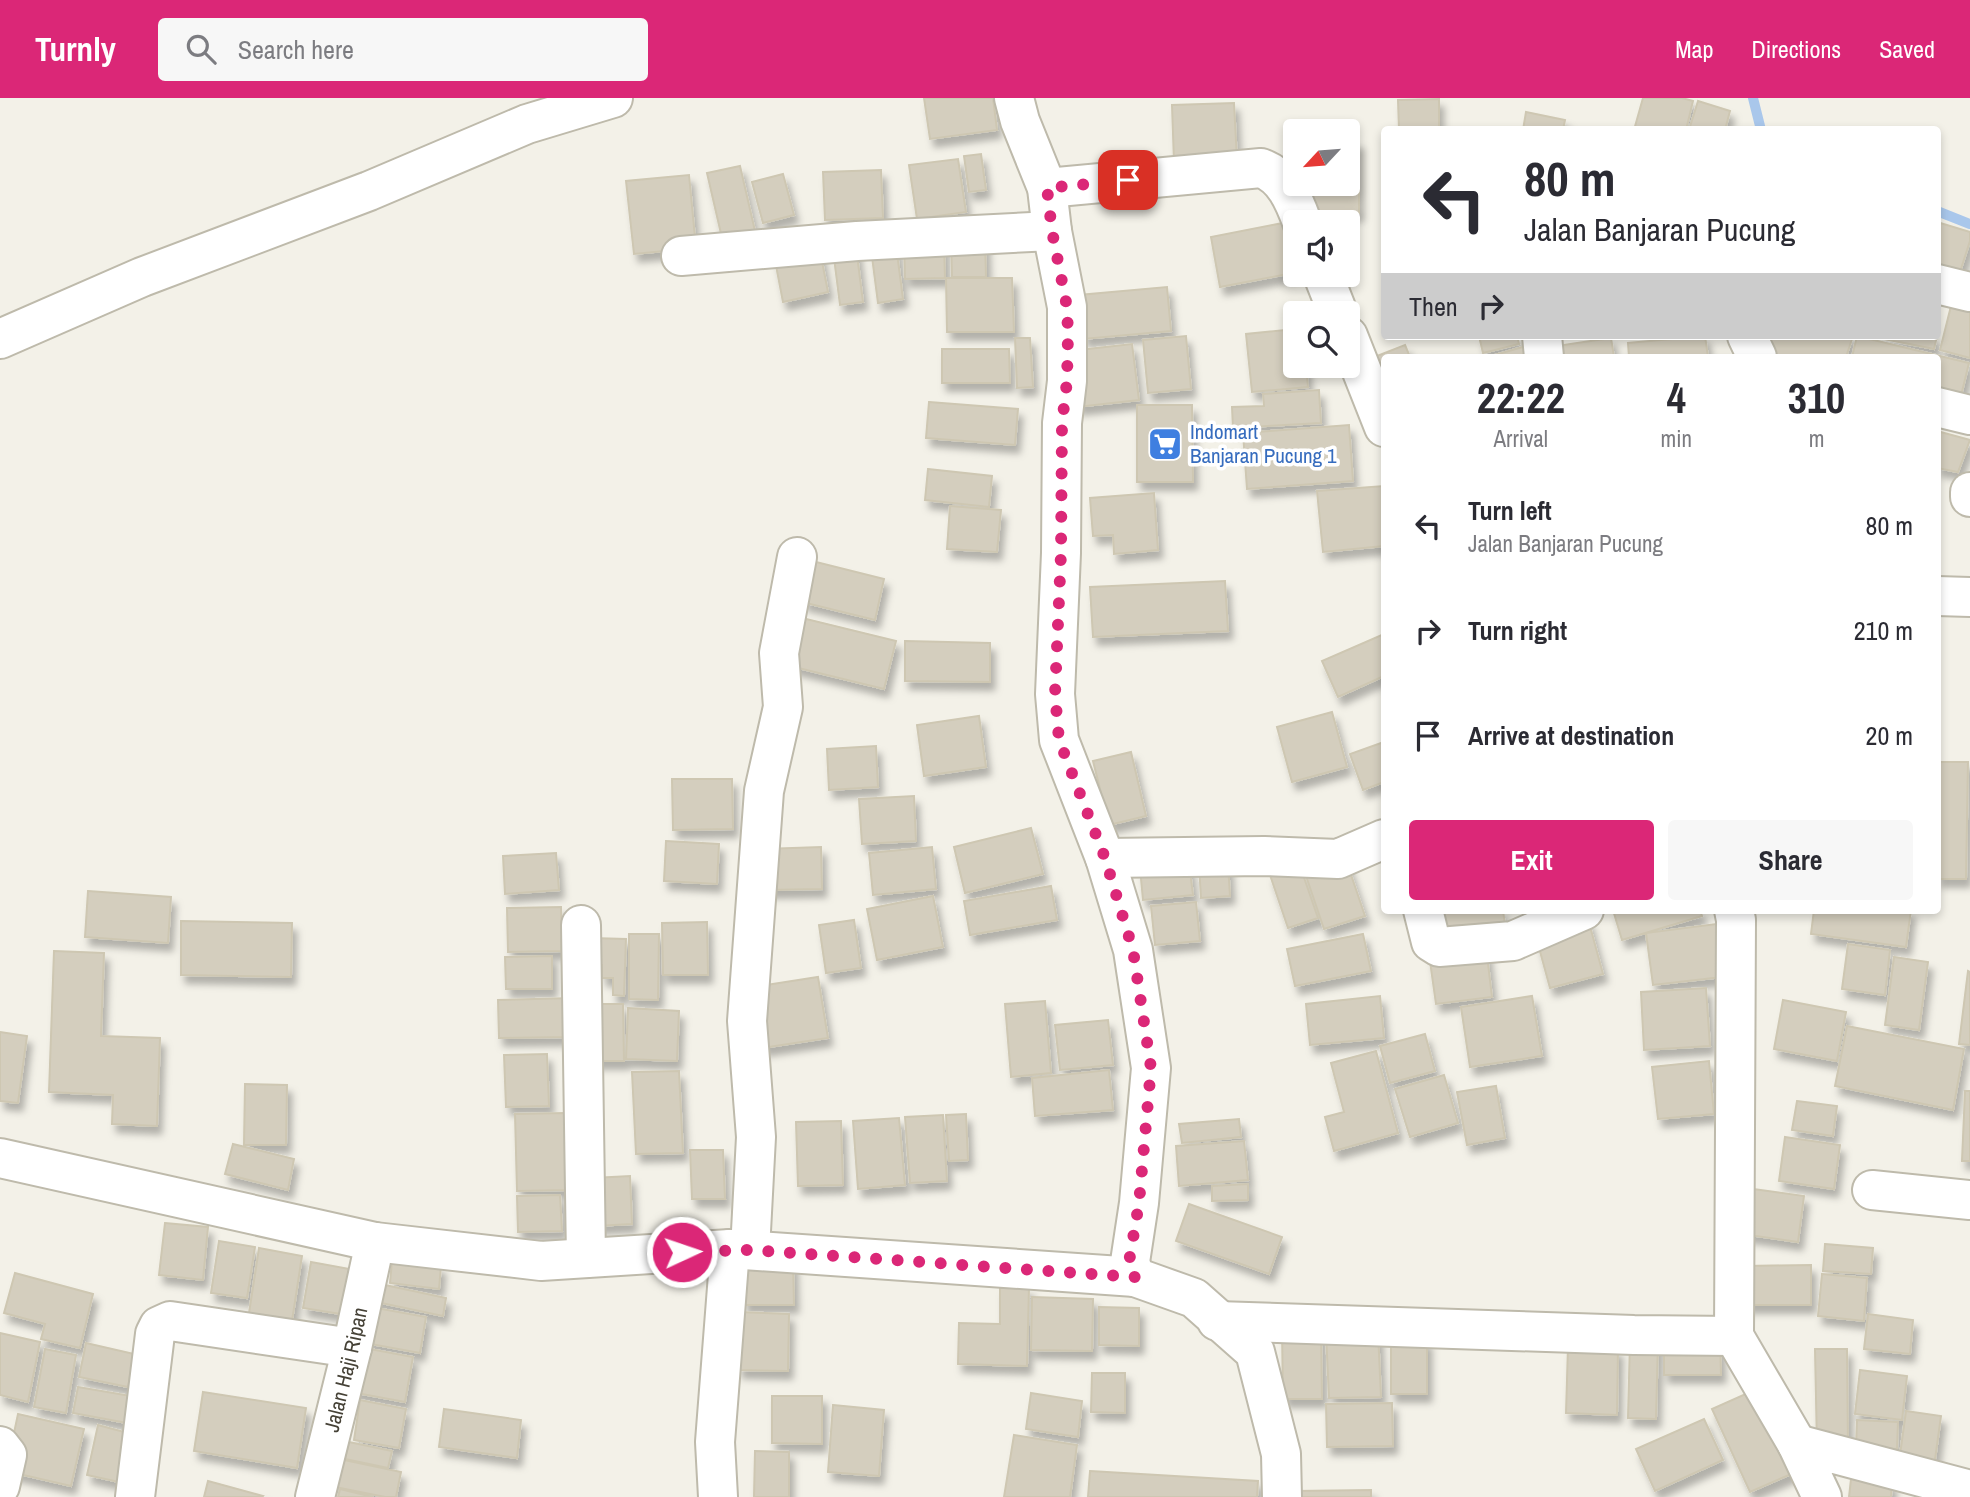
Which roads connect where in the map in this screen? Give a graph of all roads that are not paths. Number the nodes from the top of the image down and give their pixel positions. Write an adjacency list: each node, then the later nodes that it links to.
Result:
1 (613, 98): 9 (street)
2 (1014, 98): 3 (street)
3 (1047, 188): 4 (street); 5 (street)
4 (1296, 210)
5 (1052, 231): 6 (street); 18 (street)
6 (681, 256)
7 (1941, 285): 8 (street)
8 (1970, 292)
9 (0, 339)
10 (1360, 366): 13 (street)
11 (1941, 408): 12 (street)
12 (1970, 415)
13 (1381, 419)
14 (797, 557): 27 (street)
15 (1941, 596): 16 (street)
16 (1970, 597)
17 (1381, 840): 18 (street)
18 (1105, 858): 29 (street)
19 (1424, 914): 20 (street)
20 (1575, 914)
21 (1735, 914): 31 (street)
22 (580, 925): 28 (street)
23 (0, 1158): 26 (street)
24 (1872, 1190): 25 (street)
25 (1970, 1200)
26 (375, 1242): 28 (street); 32 (street, Jalan Haji Ripan)
27 (740, 1250): 28 (street); 29 (street); 39 (street)
28 (586, 1258)
29 (1135, 1277): 30 (street)
30 (1217, 1321): 31 (street); 40 (street)
31 (1734, 1336): 33 (street)
32 (352, 1348): 37 (street); 38 (street, Jalan Haji Ripan)
33 (1797, 1444): 36 (street); 41 (street)
34 (0, 1446): 35 (street)
35 (0, 1486)
36 (1970, 1490)
37 (135, 1497)
38 (315, 1497)
39 (718, 1497)
40 (1282, 1497)
41 (1822, 1497)

